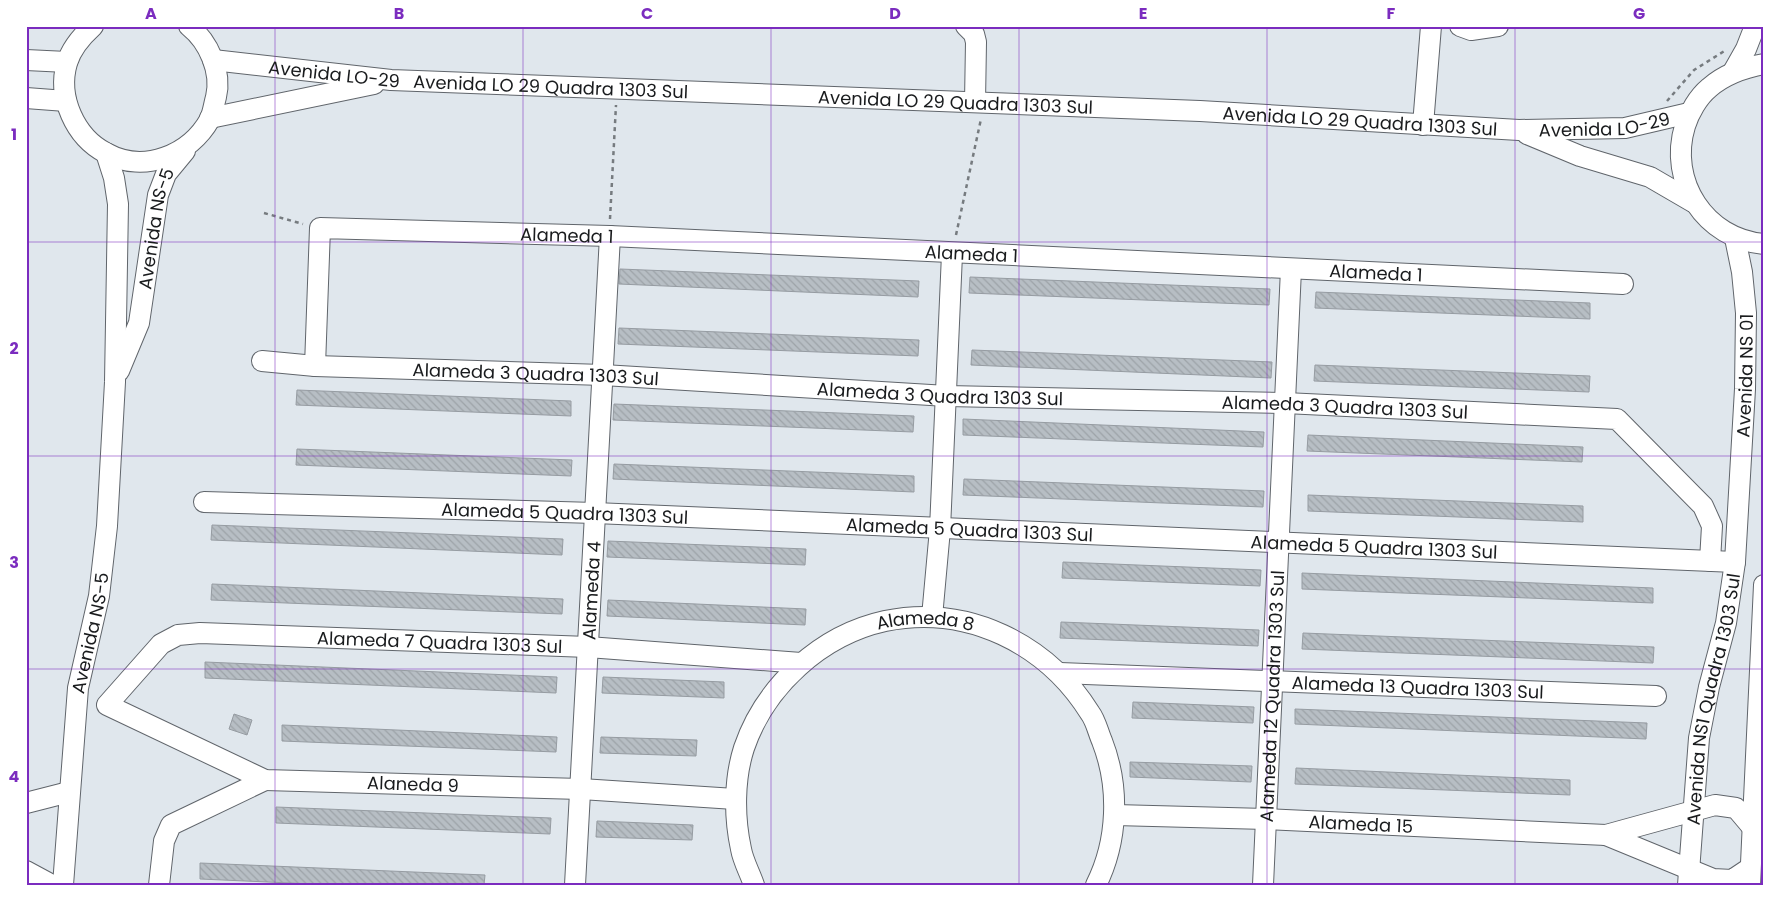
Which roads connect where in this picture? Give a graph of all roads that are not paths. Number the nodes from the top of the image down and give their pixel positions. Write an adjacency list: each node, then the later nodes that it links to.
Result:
1 (93, 26): 10 (street)
2 (189, 26): 9 (street)
3 (966, 26): 16 (street)
4 (1431, 26): 19 (street)
5 (1460, 26): 6 (street)
6 (1498, 26)
7 (1755, 26): 12 (street)
8 (26, 60): 10 (street)
9 (213, 60): 13 (street, Avenida LO-29); 18 (street)
10 (67, 62): 15 (street)
11 (1764, 64): 12 (street)
12 (1733, 72): 17 (street)
13 (391, 80): 16 (street, Avenida LO 29 Quadra 1303 Sul); 18 (street, Avenida LO-29)
14 (26, 98): 15 (street)
15 (66, 101): 22 (street)
16 (980, 102): 19 (street, Avenida LO 29 Quadra 1303 Sul)
17 (1689, 113): 20 (street, Avenida LO-29); 23 (street)
18 (210, 118): 21 (street, Avenida NS-5)
19 (1424, 125): 20 (street, Avenida LO 29 Quadra 1303 Sul)
20 (1519, 130): 23 (street)
21 (192, 142): 22 (street); 33 (street, Avenida NS-5)
22 (106, 153): 33 (street, Avenida NS-5)
23 (1693, 202): 25 (street)
24 (610, 236): 27 (street, Alameda 1); 31 (street, Alameda 1); 32 (street, Alameda 4)
25 (1735, 238): 26 (street); 38 (street, Avenida NS 01)
26 (1764, 244)
27 (952, 254): 28 (street, Alameda 1); 34 (street)
28 (1291, 269): 29 (street, Alameda 1); 35 (street, Alameda 12 Quadra 1303 Sul)
29 (1623, 284)
30 (262, 361): 31 (street, Alameda 3 Quadra 1303 Sul)
31 (315, 366): 32 (street, Alameda 3 Quadra 1303 Sul)
32 (603, 374): 34 (street, Alameda 3 Quadra 1303 Sul); 37 (street, Alameda 4)
33 (114, 382): 54 (street, Avenida NS-5)
34 (947, 396): 35 (street, Alameda 3 Quadra 1303 Sul); 40 (street)
35 (1285, 403): 39 (street, Alameda 3 Quadra 1303 Sul); 41 (street, Alameda 12 Quadra 1303 Sul)
36 (204, 502): 37 (street, Alameda 5 Quadra 1303 Sul)
37 (596, 513): 40 (street, Alameda 5 Quadra 1303 Sul); 46 (street, Alameda 4)
38 (1738, 521): 39 (street); 43 (street, Avenida NS1 Quadra 1303 Sul)
39 (1712, 526): 42 (street)
40 (940, 528): 41 (street, Alameda 5 Quadra 1303 Sul); 45 (street)
41 (1278, 542): 42 (street, Alameda 5 Quadra 1303 Sul); 49 (street, Alameda 12 Quadra 1303 Sul)
42 (1710, 561): 43 (street, Alameda 5 Quadra 1303 Sul)
43 (1734, 562): 57 (street, Avenida NS1 Quadra 1303 Sul)
44 (1764, 585): 60 (street)
45 (932, 617): 47 (street, Alameda 8); 48 (street, Alameda 8)
46 (588, 647): 47 (street, Alameda 7 Quadra 1303 Sul); 51 (street, Alameda 7 Quadra 1303 Sul); 53 (street, Alameda 4)
47 (801, 663): 55 (street, Alameda 8)
48 (1060, 673): 49 (street, Alameda 13 Quadra 1303 Sul); 58 (street, Alameda 8)
49 (1272, 681): 50 (street, Alameda 13 Quadra 1303 Sul); 59 (street, Alameda 12 Quadra 1303 Sul)
50 (1656, 696)
51 (107, 706): 52 (street, Alaneda 9)
52 (265, 780): 53 (street, Alaneda 9); 67 (street)
53 (581, 789): 55 (street, Alaneda 9); 68 (street, Alameda 4)
54 (69, 792): 56 (street); 66 (street, Avenida NS-5)
55 (735, 799): 69 (street, Alameda 8)
56 (26, 803)
57 (1692, 812): 60 (street); 61 (street); 64 (street, Avenida NS1 Quadra 1303 Sul)
58 (1115, 815): 59 (street, Alameda 15); 70 (street, Alameda 8)
59 (1266, 819): 61 (street, Alameda 15); 71 (street, Alameda 12 Quadra 1303 Sul)
60 (1752, 827): 63 (street)
61 (1606, 835): 64 (street)
62 (26, 871): 65 (street)
63 (1750, 876): 64 (street)
64 (1688, 877)
65 (52, 885)
66 (63, 885)
67 (159, 885)
68 (575, 885)
69 (754, 885)
70 (1096, 885)
71 (1263, 885)

